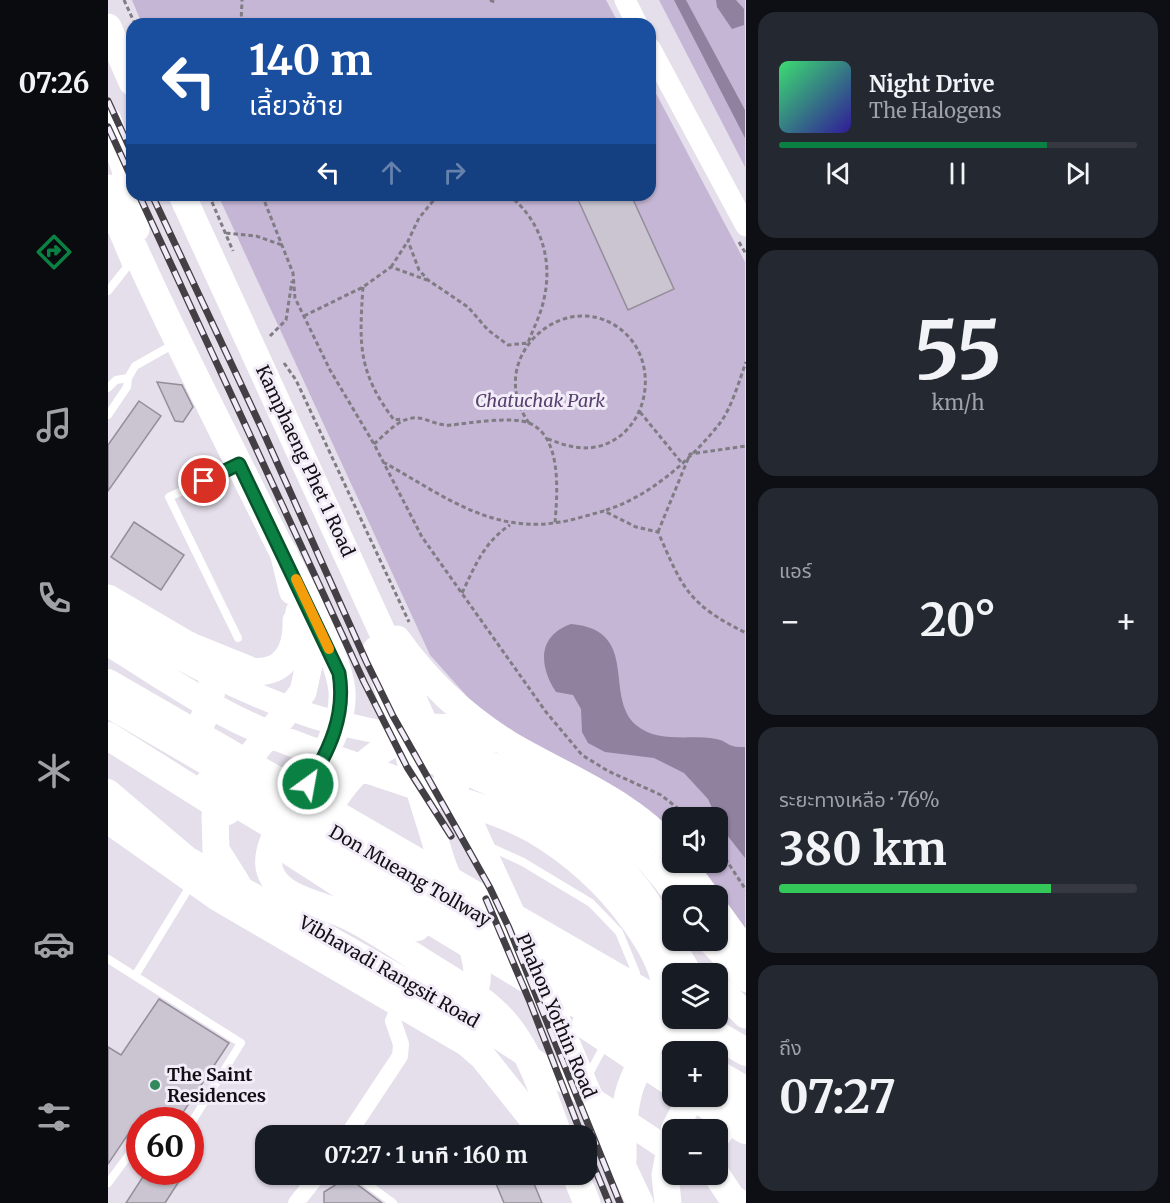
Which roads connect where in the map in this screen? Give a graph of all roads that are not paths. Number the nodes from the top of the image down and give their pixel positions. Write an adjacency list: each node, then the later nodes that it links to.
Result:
1 (625, 0): 2 (street)
2 (634, 18)
3 (108, 27): 5 (main road)
4 (656, 59): 11 (street)
5 (126, 68)
6 (108, 120): 7 (main road)
7 (126, 179)
8 (132, 201): 12 (main road)
9 (187, 201): 22 (main road, Kamphaeng Phet 1 Road)
10 (110, 210): 12 (main road); 13 (lane)
11 (746, 226)
12 (143, 268): 14 (main road)
13 (108, 291)
14 (178, 341): 15 (lane); 18 (main road)
15 (128, 378): 16 (lane); 17 (lane)
16 (108, 388)
17 (108, 415)
18 (239, 464): 19 (main road); 24 (lane)
19 (284, 554): 20 (highway); 30 (main road)
20 (293, 591): 26 (main road); 46 (main road)
21 (108, 598): 26 (main road)
22 (372, 604): 34 (main road, Kamphaeng Phet 1 Road); 35 (main road)
23 (108, 618): 47 (main road)
24 (238, 638)
25 (108, 642): 89 (main road)
26 (188, 645): 32 (main road)
27 (108, 664): 32 (highway)
28 (108, 683): 61 (highway)
29 (108, 701): 66 (highway, Don Mueang Tollway)
30 (341, 707): 40 (main road); 49 (main road)
31 (108, 723): 59 (highway, Don Mueang Tollway)
32 (194, 735): 36 (highway)
33 (108, 736): 72 (highway)
34 (406, 741): 35 (main road); 37 (main road); 40 (main road); 44 (main road, Kamphaeng Phet 1 Road)
35 (507, 742): 39 (main road)
36 (108, 753)
37 (442, 764): 42 (main road, Phahon Yothin Road); 55 (main road)
38 (108, 791): 46 (main road, Vibhavadi Rangsit Road)
39 (609, 798): 43 (main road); 48 (main road)
40 (327, 810): 49 (main road)
41 (108, 820): 45 (main road)
42 (477, 840): 76 (main road, Phahon Yothin Road); 76 (lane)
43 (662, 840)
44 (442, 863): 51 (main road); 60 (main road)
45 (194, 880): 57 (lane); 62 (main road)
46 (238, 885): 87 (main road, Vibhavadi Rangsit Road)
47 (667, 885)
48 (662, 910)
49 (344, 915): 51 (main road)
50 (728, 927): 53 (main road)
51 (388, 940): 56 (main road)
52 (718, 951): 58 (main road)
53 (746, 952)
54 (108, 959): 57 (lane)
55 (682, 963)
56 (441, 973): 60 (main road); 64 (main road)
57 (135, 976): 79 (lane)
58 (746, 980)
59 (536, 982): 69 (highway, Don Mueang Tollway); 74 (highway)
60 (473, 993): 64 (main road); 85 (main road)
61 (662, 1003)
62 (408, 1008): 64 (main road); 68 (main road); 83 (street)
63 (730, 1012): 67 (main road)
64 (453, 1013): 68 (main road)
65 (707, 1029): 70 (highway)
66 (694, 1041)
67 (717, 1041)
68 (467, 1043): 84 (main road)
69 (662, 1045)
70 (746, 1052)
71 (728, 1061): 73 (highway, Don Mueang Tollway)
72 (662, 1065)
73 (746, 1071)
74 (662, 1073)
75 (728, 1082): 77 (highway)
76 (586, 1089): 89 (main road, Phahon Yothin Road)
77 (746, 1091): 82 (main road)
78 (728, 1102): 81 (highway)
79 (201, 1107)
80 (714, 1107): 86 (highway)
81 (746, 1112)
82 (728, 1119)
83 (354, 1125)
84 (537, 1125)
85 (555, 1125)
86 (746, 1128)
87 (662, 1145)
88 (126, 1159): 91 (lane)
89 (624, 1167): 101 (main road, Phahon Yothin Road)
90 (728, 1180): 97 (main road)
91 (108, 1183)
92 (311, 1185): 98 (street)
93 (369, 1185): 99 (lane)
94 (580, 1185): 100 (main road)
95 (666, 1185): 102 (main road)
96 (723, 1185): 103 (main road)
97 (746, 1188)
98 (297, 1203)
99 (393, 1203)
100 (587, 1203)
101 (640, 1203)
102 (668, 1203)
103 (740, 1203)

